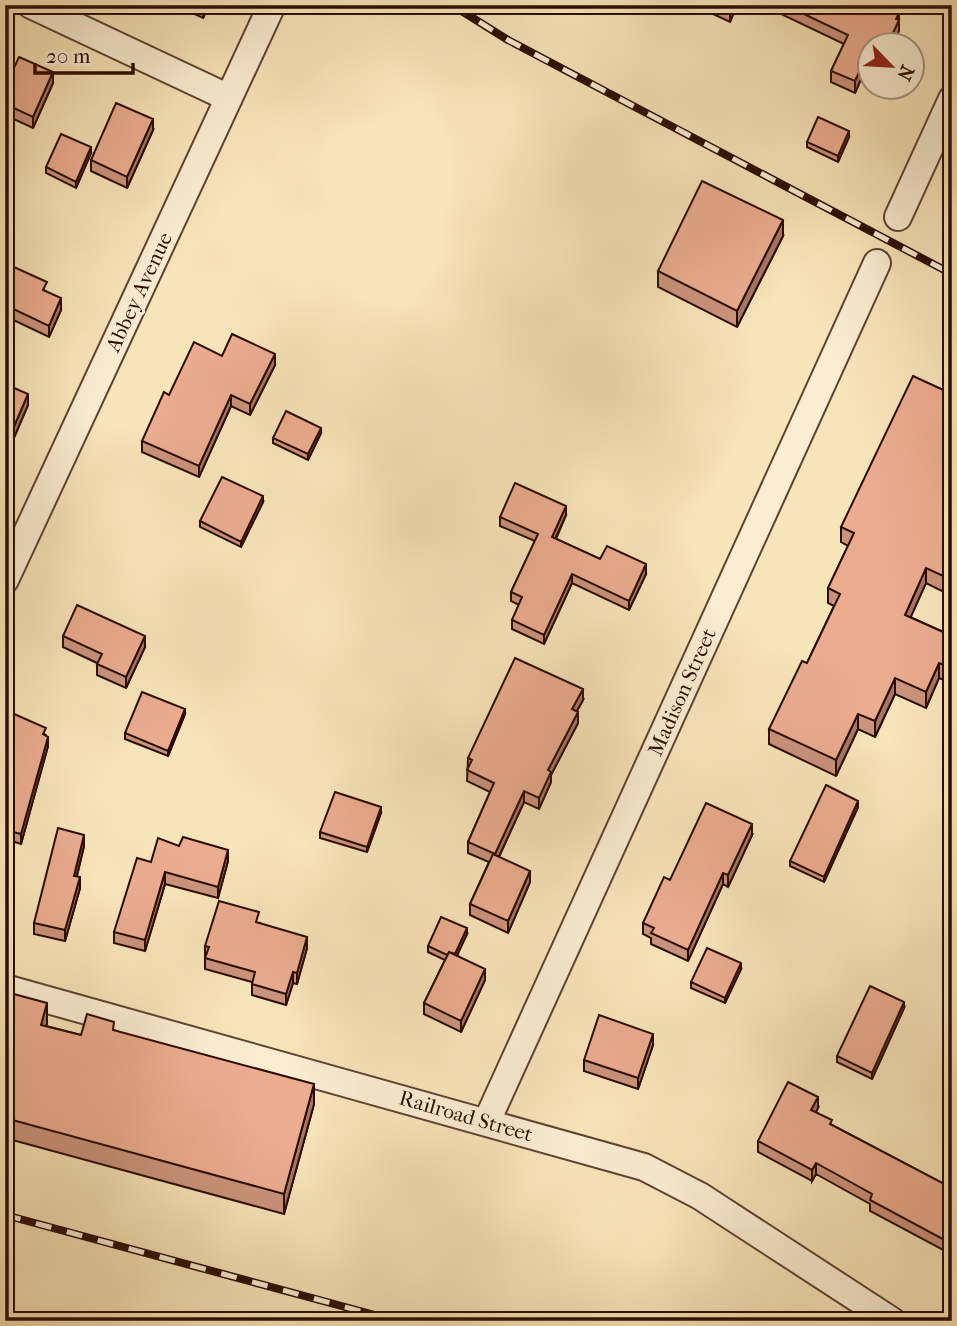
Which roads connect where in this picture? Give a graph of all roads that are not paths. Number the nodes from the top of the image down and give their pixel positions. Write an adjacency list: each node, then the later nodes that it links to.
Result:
1 (31, 5): 3 (street)
2 (272, 5): 3 (street, Abbey Avenue)
3 (229, 98): 7 (street, Abbey Avenue)
4 (952, 99): 5 (street)
5 (898, 217)
6 (877, 263): 9 (street, Madison Street)
7 (5, 580)
8 (5, 988): 9 (street, Railroad Street)
9 (487, 1121): 10 (street, Railroad Street)
10 (892, 1321)

